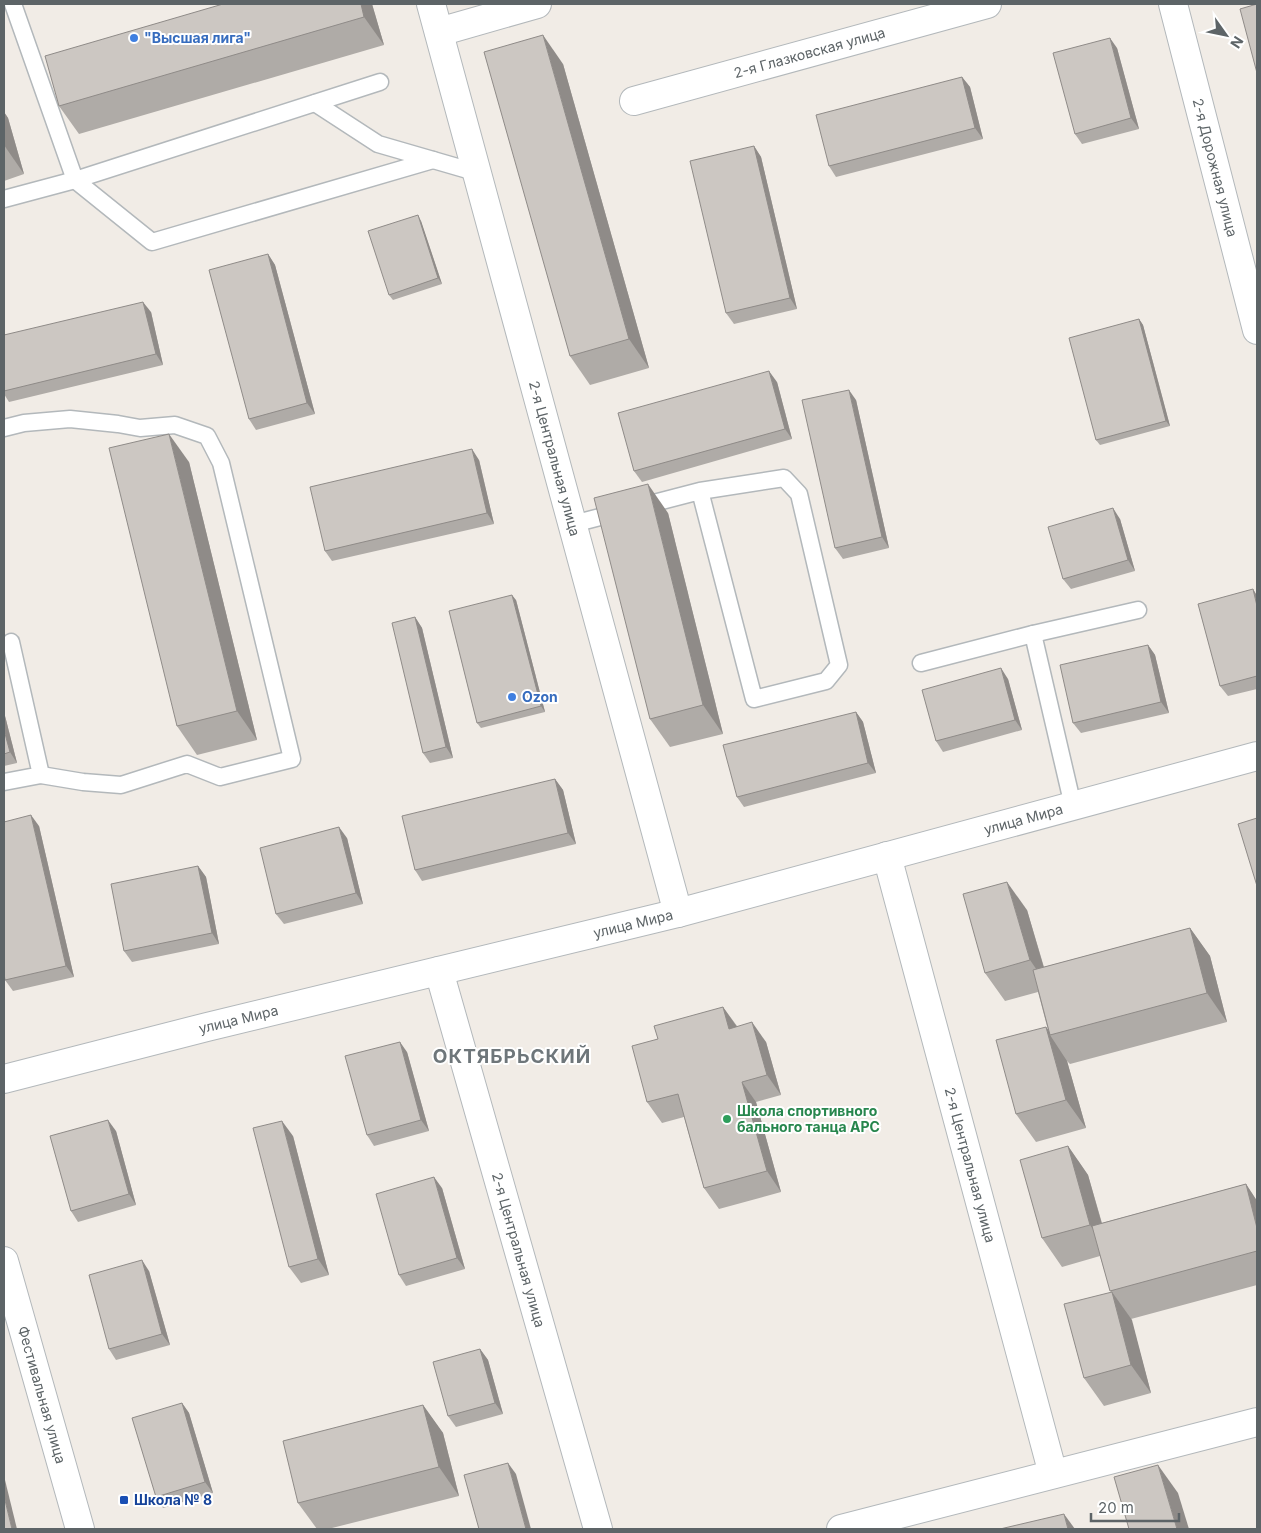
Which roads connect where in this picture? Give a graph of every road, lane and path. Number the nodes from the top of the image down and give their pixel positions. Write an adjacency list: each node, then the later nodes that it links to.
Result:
1 (13, 4): 12 (lane)
2 (431, 4): 6 (street, 2-я Центральная улица)
3 (537, 4): 6 (street)
4 (986, 4): 8 (street, 2-я Глазковская улица)
5 (1173, 4): 14 (street, 2-я Дорожная улица)
6 (439, 32): 11 (street, 2-я Центральная улица)
7 (380, 82): 9 (lane)
8 (634, 101)
9 (315, 103): 10 (lane); 12 (lane)
10 (433, 160): 11 (lane); 12 (lane)
11 (478, 174): 17 (street, 2-я Центральная улица)
12 (75, 180): 13 (lane)
13 (4, 199)
14 (1257, 330)
15 (4, 428): 23 (lane)
16 (700, 491): 16 (lane); 17 (lane)
17 (573, 524): 27 (street, 2-я Центральная улица)
18 (1138, 610): 19 (lane)
19 (1033, 634): 21 (lane); 25 (lane)
20 (11, 642): 23 (lane)
21 (921, 663)
22 (1257, 756): 25 (street, улица Мира)
23 (41, 775): 24 (lane)
24 (4, 782)
25 (1073, 806): 26 (street, улица Мира)
26 (887, 856): 27 (street, улица Мира); 32 (street, 2-я Центральная улица)
27 (678, 913): 28 (street, улица Мира)
28 (439, 970): 29 (street, улица Мира); 34 (street, 2-я Центральная улица)
29 (4, 1079)
30 (4, 1261): 33 (street, Фестивальная улица)
31 (1257, 1422): 32 (street)
32 (1054, 1474): 35 (street)
33 (80, 1529)
34 (598, 1529)
35 (841, 1529)

